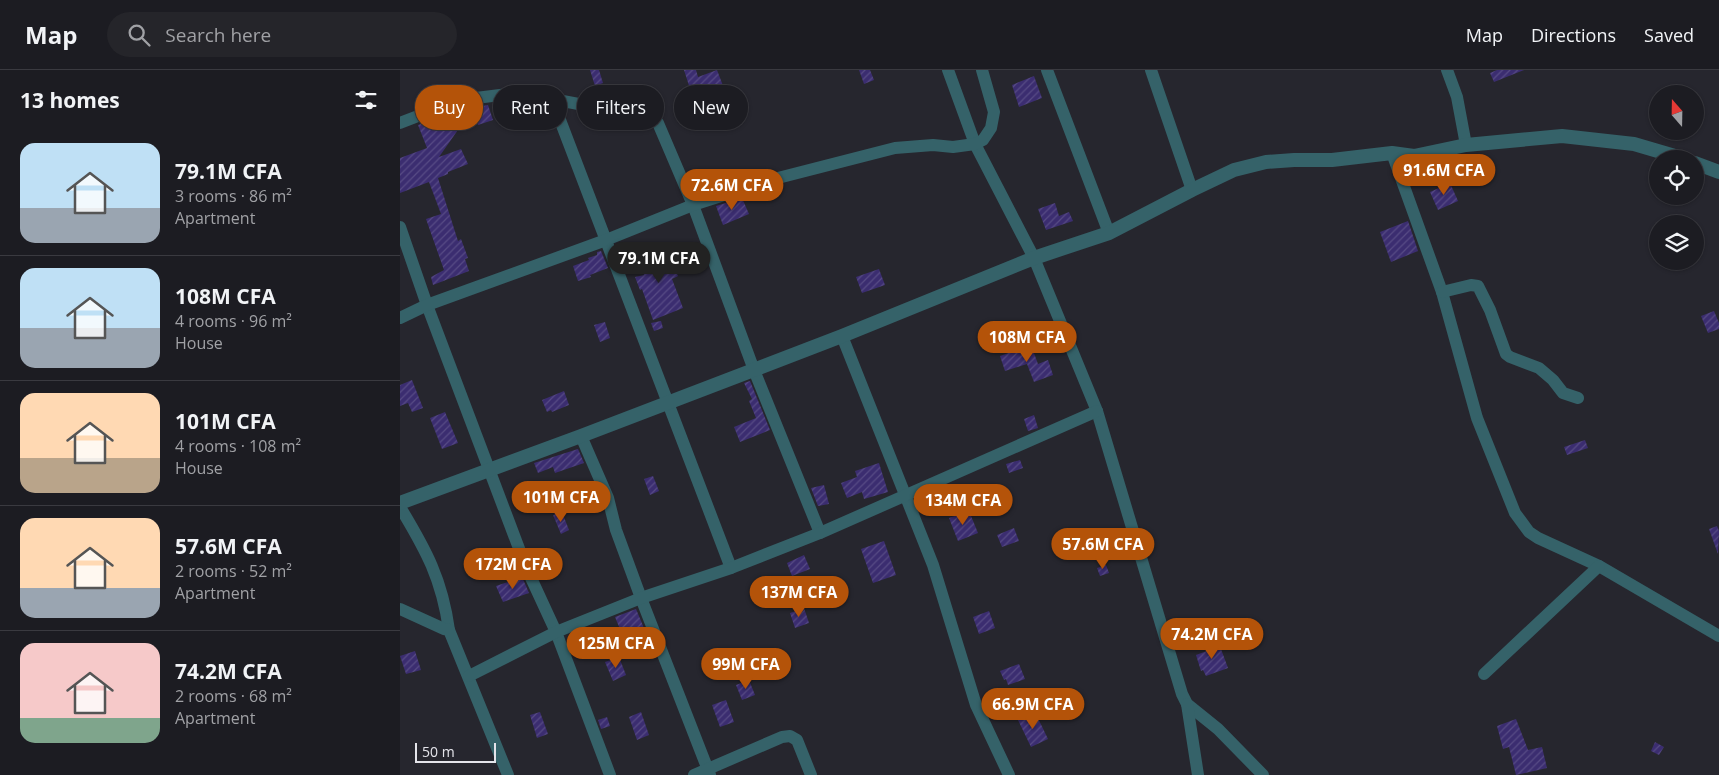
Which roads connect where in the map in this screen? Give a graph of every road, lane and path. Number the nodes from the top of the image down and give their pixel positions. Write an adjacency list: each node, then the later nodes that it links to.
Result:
1 (948, 70): 10 (street)
2 (982, 70): 10 (street)
3 (1047, 70): 19 (street)
4 (1151, 70): 16 (street)
5 (1447, 70): 11 (street)
6 (493, 96): 8 (street)
7 (567, 102): 17 (street)
8 (400, 123)
9 (564, 130): 20 (street)
10 (975, 144): 17 (street); 22 (street)
11 (1466, 145): 12 (street); 13 (street)
12 (1654, 150)
13 (1392, 153): 16 (street); 23 (street)
14 (1704, 166): 15 (street)
15 (1719, 172)
16 (1192, 190): 19 (street)
17 (693, 205): 20 (street); 27 (street)
18 (400, 228): 21 (street)
19 (1109, 233): 22 (street)
20 (606, 240): 24 (street); 29 (street)
21 (403, 242): 24 (street)
22 (1034, 258): 26 (street); 30 (street)
23 (1442, 292): 28 (street); 37 (street)
24 (428, 305): 25 (street); 32 (street)
25 (400, 318)
26 (842, 336): 27 (street); 33 (street)
27 (754, 370): 29 (street); 36 (street)
28 (1578, 398)
29 (668, 402): 31 (street); 38 (street)
30 (1097, 411): 33 (street); 46 (street)
31 (581, 436): 32 (street); 39 (street)
32 (490, 470): 34 (street); 42 (street)
33 (906, 496): 36 (street); 52 (street)
34 (400, 503)
35 (400, 507): 41 (street)
36 (820, 532): 38 (street)
37 (1600, 566): 43 (street); 44 (street)
38 (731, 568): 39 (street)
39 (641, 598): 42 (street); 47 (street)
40 (400, 609): 41 (street)
41 (449, 630): 45 (street)
42 (556, 632): 45 (street); 49 (street)
43 (1719, 636)
44 (1484, 674)
45 (469, 676): 48 (street)
46 (1187, 704): 53 (street); 54 (street)
47 (709, 772): 50 (street); 51 (street)
48 (508, 775)
49 (610, 775)
50 (694, 775)
51 (811, 775)
52 (1008, 775)
53 (1198, 775)
54 (1263, 775)

